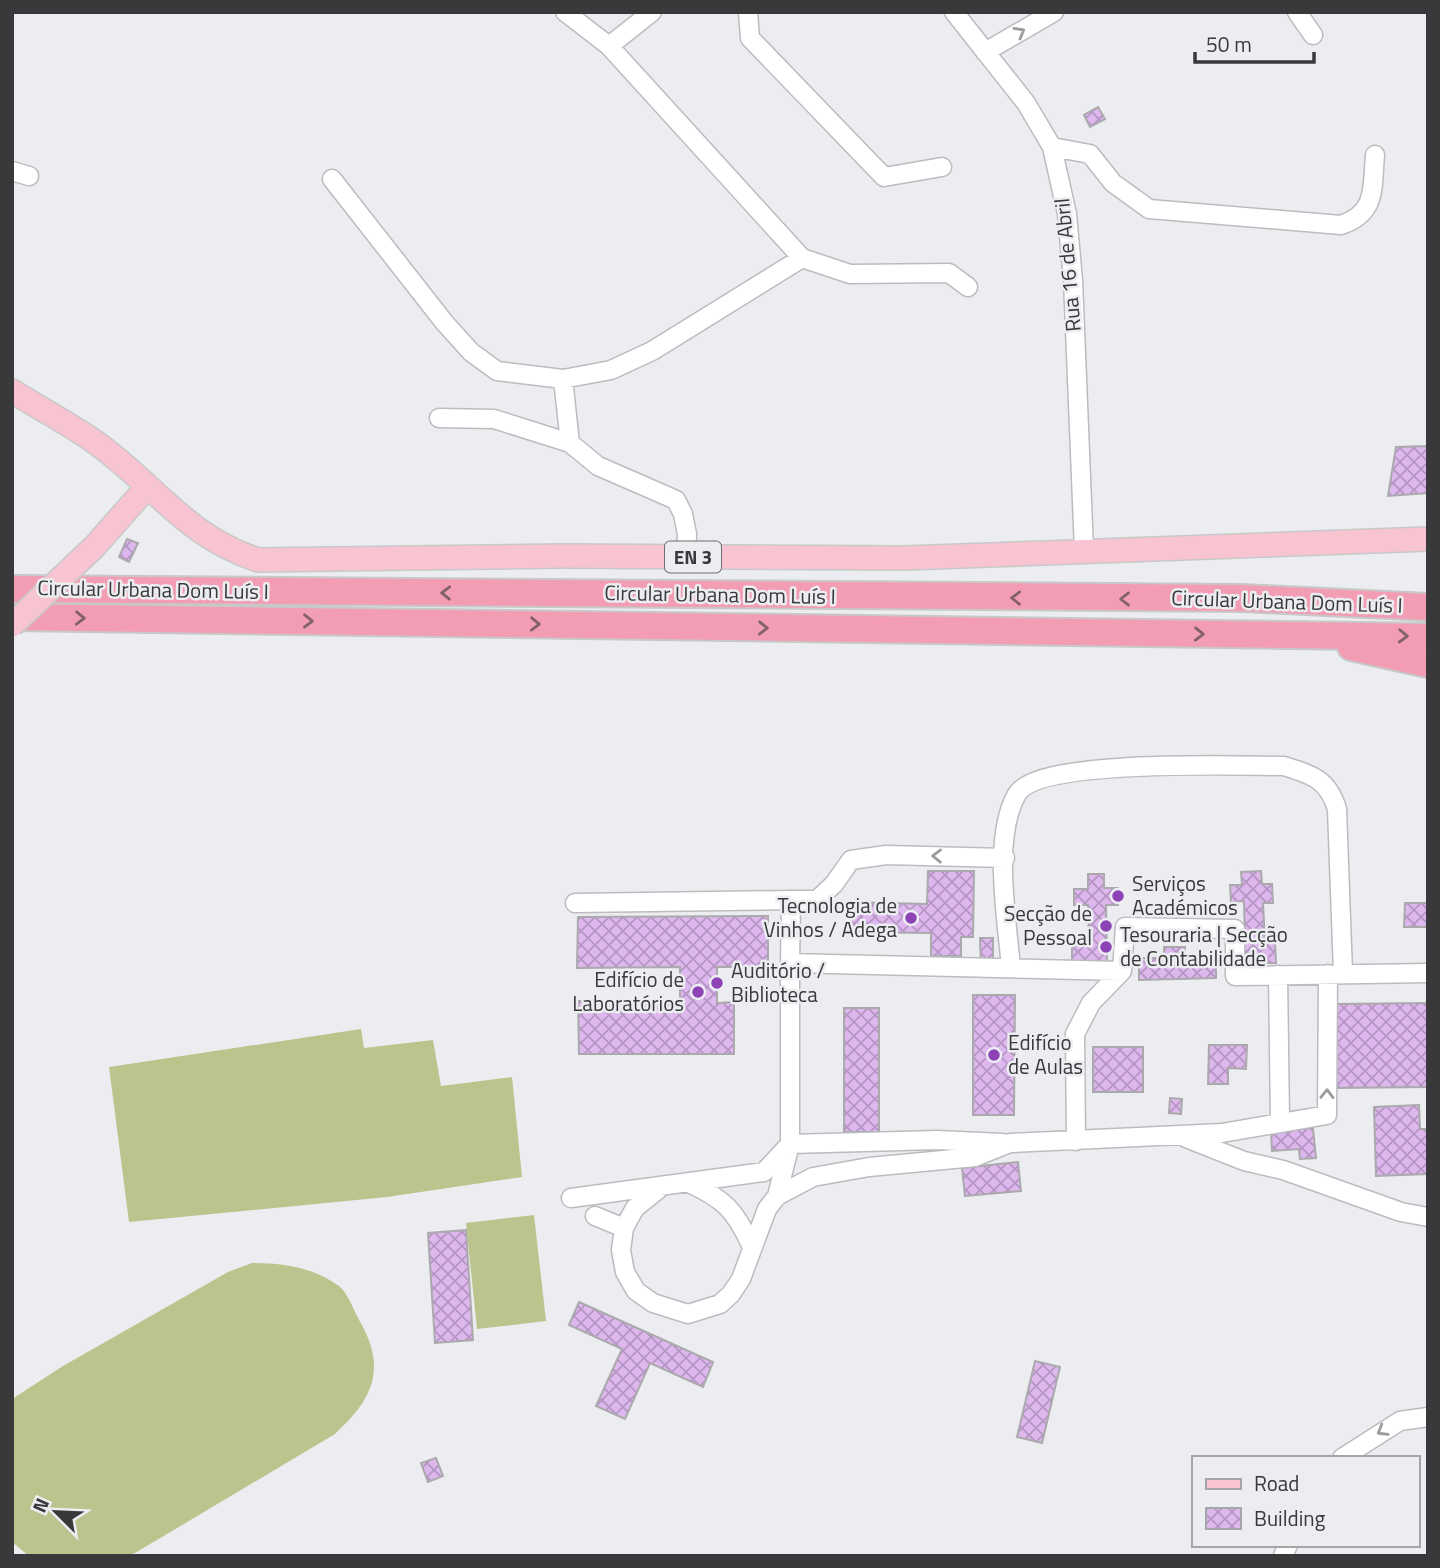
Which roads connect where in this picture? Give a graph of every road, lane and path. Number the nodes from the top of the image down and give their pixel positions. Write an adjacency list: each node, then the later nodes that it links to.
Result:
1 (565, 12): 8 (street)
2 (652, 12): 8 (street)
3 (748, 12): 12 (street)
4 (954, 12): 9 (street, Rua 16 de Abril)
5 (1054, 12): 9 (street, one-way to 5)
6 (1297, 12): 7 (street)
7 (1313, 35)
8 (609, 46): 14 (street)
9 (985, 52): 10 (street, Rua 16 de Abril)
10 (1052, 147): 11 (street); 22 (street, Rua 16 de Abril)
11 (1376, 155)
12 (942, 167)
13 (332, 179): 16 (street)
14 (802, 258): 15 (street); 16 (street)
15 (968, 287)
16 (563, 379): 19 (street)
17 (12, 391): 20 (main road, EN 3)
18 (439, 418): 19 (street)
19 (570, 443): 23 (street)
20 (147, 487): 23 (main road, EN 3); 29 (main road, bridge)
21 (1428, 539): 22 (main road, EN 3)
22 (1084, 551): 23 (main road, EN 3)
23 (686, 557)
24 (12, 589): 26 (highway, Circular Urbana Dom Luís I, one-way to 24)
25 (1428, 594): 26 (highway)
26 (1376, 603): 27 (highway, Circular Urbana Dom Luís I)
27 (1428, 607)
28 (12, 617): 30 (highway, Circular Urbana Dom Luís I, one-way to 30)
29 (12, 625)
30 (1294, 636): 31 (highway, Circular Urbana Dom Luís I, one-way to 31); 32 (highway)
31 (1428, 637)
32 (1428, 664)
33 (1005, 858): 34 (street, one-way to 34); 37 (street); 39 (street)
34 (791, 901): 35 (street); 36 (street)
35 (575, 903)
36 (790, 963): 37 (street); 46 (street)
37 (1011, 968): 38 (street)
38 (1122, 971): 41 (street); 44 (street)
39 (1335, 973): 40 (street); 41 (street); 42 (street, one-way to 39)
40 (1428, 973)
41 (1278, 975): 42 (street)
42 (1280, 1122): 43 (street)
43 (1179, 1135): 44 (street); 52 (street)
44 (1076, 1141): 45 (street)
45 (1010, 1143): 46 (street); 49 (street)
46 (790, 1144): 47 (street); 49 (street)
47 (689, 1183): 48 (street); 54 (street)
48 (660, 1188): 50 (street); 53 (street)
49 (777, 1196): 54 (street)
50 (571, 1198)
51 (595, 1216): 53 (street)
52 (1428, 1217)
53 (625, 1228): 54 (street)
54 (751, 1245)
55 (1428, 1417): 56 (street, one-way to 56)
56 (1345, 1456)

